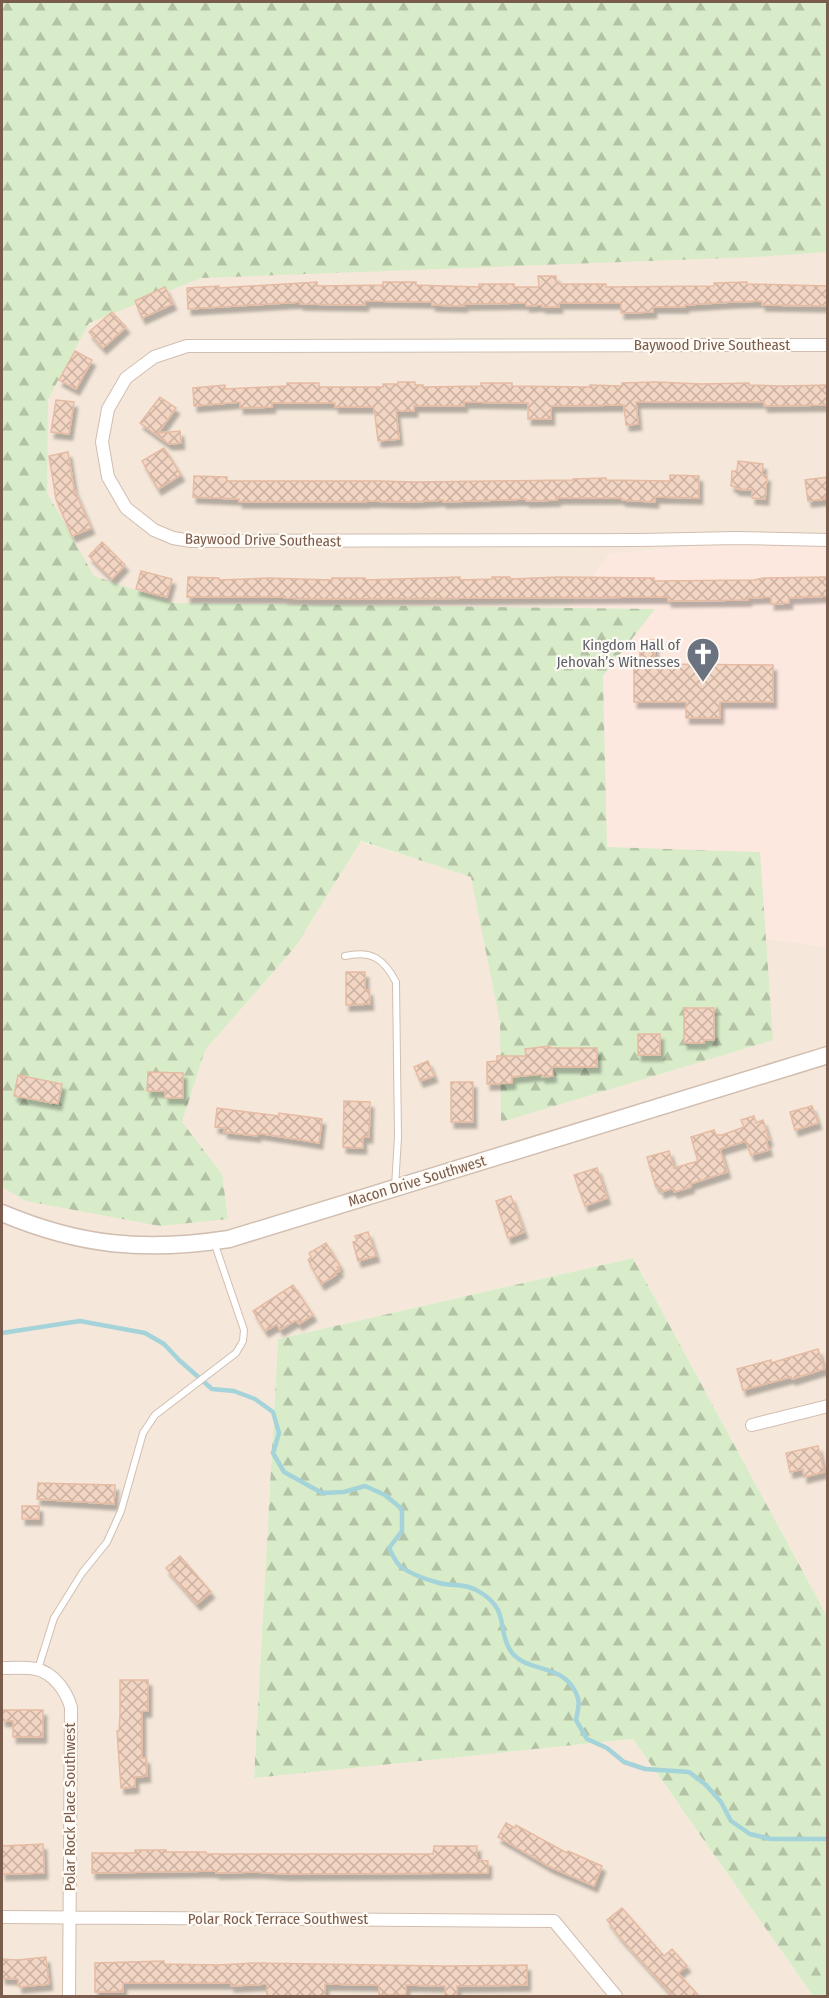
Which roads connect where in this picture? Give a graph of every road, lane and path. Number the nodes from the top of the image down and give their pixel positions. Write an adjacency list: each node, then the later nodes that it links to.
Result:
1 (828, 345): 2 (street, Baywood Drive Southeast)
2 (828, 540)
3 (345, 956): 5 (lane)
4 (828, 1055): 5 (street, Macon Drive Southwest)
5 (395, 1188): 7 (street, Macon Drive Southwest)
6 (2, 1213): 7 (street, Macon Drive Southwest)
7 (214, 1242): 11 (lane)
8 (828, 1406): 9 (street)
9 (752, 1425)
10 (2, 1668): 11 (street)
11 (38, 1669): 13 (street, Polar Rock Place Southwest)
12 (2, 1917): 13 (street, Polar Rock Terrace Southwest)
13 (70, 1917): 14 (street, Polar Rock Place Southwest); 15 (street, Polar Rock Terrace Southwest)
14 (69, 1996)
15 (616, 1996)

